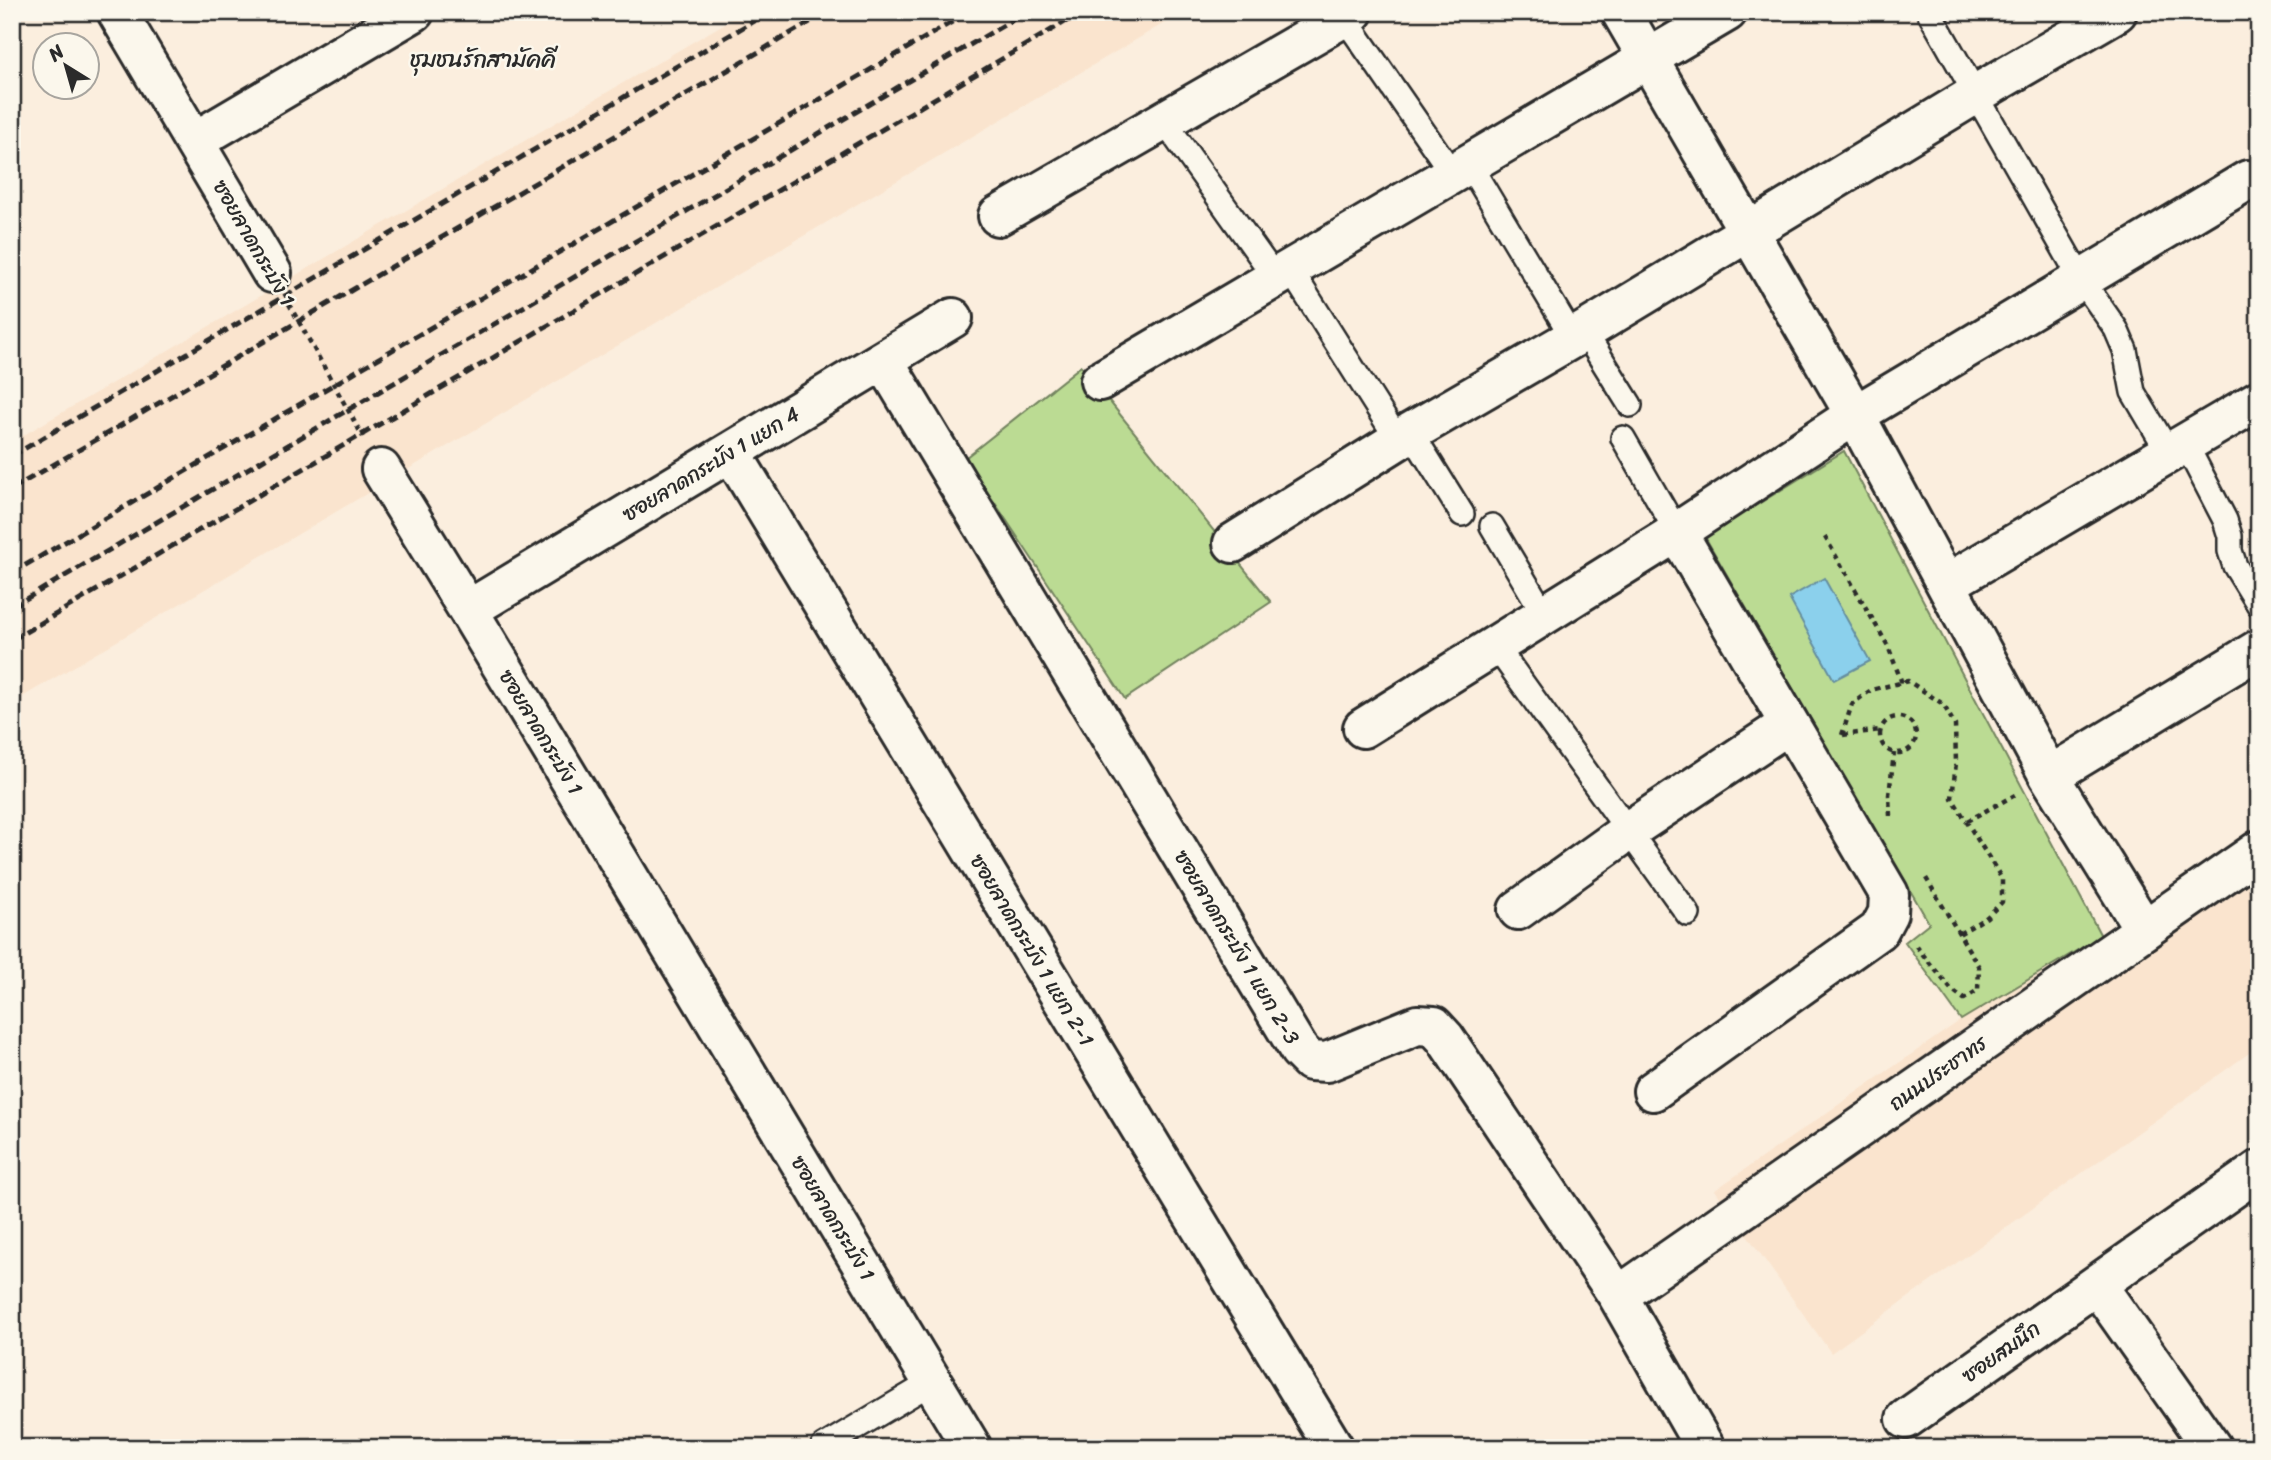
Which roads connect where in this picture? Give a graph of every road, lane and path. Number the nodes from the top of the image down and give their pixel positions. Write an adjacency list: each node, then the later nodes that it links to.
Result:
1 (117, 12): 11 (street, ซอยลาดกระบัง 1)
2 (414, 12): 11 (street)
3 (1621, 12): 8 (street)
4 (1727, 12): 8 (street)
5 (1929, 12): 9 (lane)
6 (2117, 12): 9 (street)
7 (1348, 15): 10 (street); 12 (lane)
8 (1648, 58): 12 (street); 15 (street)
9 (1976, 94): 15 (street); 18 (lane)
10 (1164, 121): 14 (street); 17 (lane)
11 (195, 141): 16 (street, ซอยลาดกระบัง 1)
12 (1460, 168): 17 (street); 20 (lane)
13 (2248, 180): 18 (street)
14 (998, 216)
15 (1747, 231): 20 (street); 25 (street)
16 (272, 273): 30 (path, ซอยลาดกระบัง 1)
17 (1283, 273): 22 (street); 26 (lane)
18 (2081, 279): 25 (street); 28 (lane)
19 (953, 318): 21 (street, ซอยลาดกระบัง 1 แยก 4)
20 (1579, 334): 24 (lane); 26 (street)
21 (884, 361): 29 (street, ซอยลาดกระบัง 1 แยก 4); 58 (street, ซอยลาดกระบัง 1 แยก 2-3)
22 (1100, 381)
23 (2259, 400): 28 (street)
24 (1630, 405)
25 (1855, 415): 33 (street); 36 (street)
26 (1405, 436): 31 (lane); 35 (street)
27 (1623, 438): 33 (lane)
28 (2177, 448): 36 (street); 37 (lane)
29 (731, 452): 38 (street, ซอยลาดกระบัง 1 แยก 4); 63 (street, ซอยลาดกระบัง 1 แยก 2-1)
30 (380, 469): 38 (street, ซอยลาดกระบัง 1)
31 (1462, 514)
32 (1492, 526): 39 (lane)
33 (1677, 532): 39 (street); 44 (street)
34 (1825, 537): 42 (path)
35 (1233, 543)
36 (1946, 584): 47 (street)
37 (2259, 605)
38 (468, 610): 59 (street, ซอยลาดกระบัง 1)
39 (1544, 614): 40 (street)
40 (1495, 645): 45 (street); 49 (lane)
41 (2259, 649): 47 (street)
42 (1902, 683): 46 (path); 48 (path)
43 (1909, 720): 43 (path)
44 (1788, 724): 49 (street); 55 (street)
45 (1363, 727)
46 (1842, 735)
47 (2049, 776): 48 (path); 53 (street)
48 (1966, 821): 54 (path)
49 (1628, 831): 51 (street); 52 (lane)
50 (2259, 850): 53 (street, ถนนประชาทร)
51 (1518, 910)
52 (1688, 914)
53 (2144, 929): 58 (street, ถนนประชาทร)
54 (1959, 934)
55 (1653, 1091)
56 (2259, 1170): 57 (street, ซอยสมนึก)
57 (2097, 1285): 60 (street, ซอยสมนึก); 65 (street)
58 (1618, 1296): 64 (street, ซอยลาดกระบัง 1 แยก 2-3)
59 (932, 1382): 61 (lane); 62 (street, ซอยลาดกระบัง 1)
60 (1906, 1419)
61 (823, 1447)
62 (972, 1448)
63 (1334, 1448)
64 (1705, 1448)
65 (2212, 1448)

